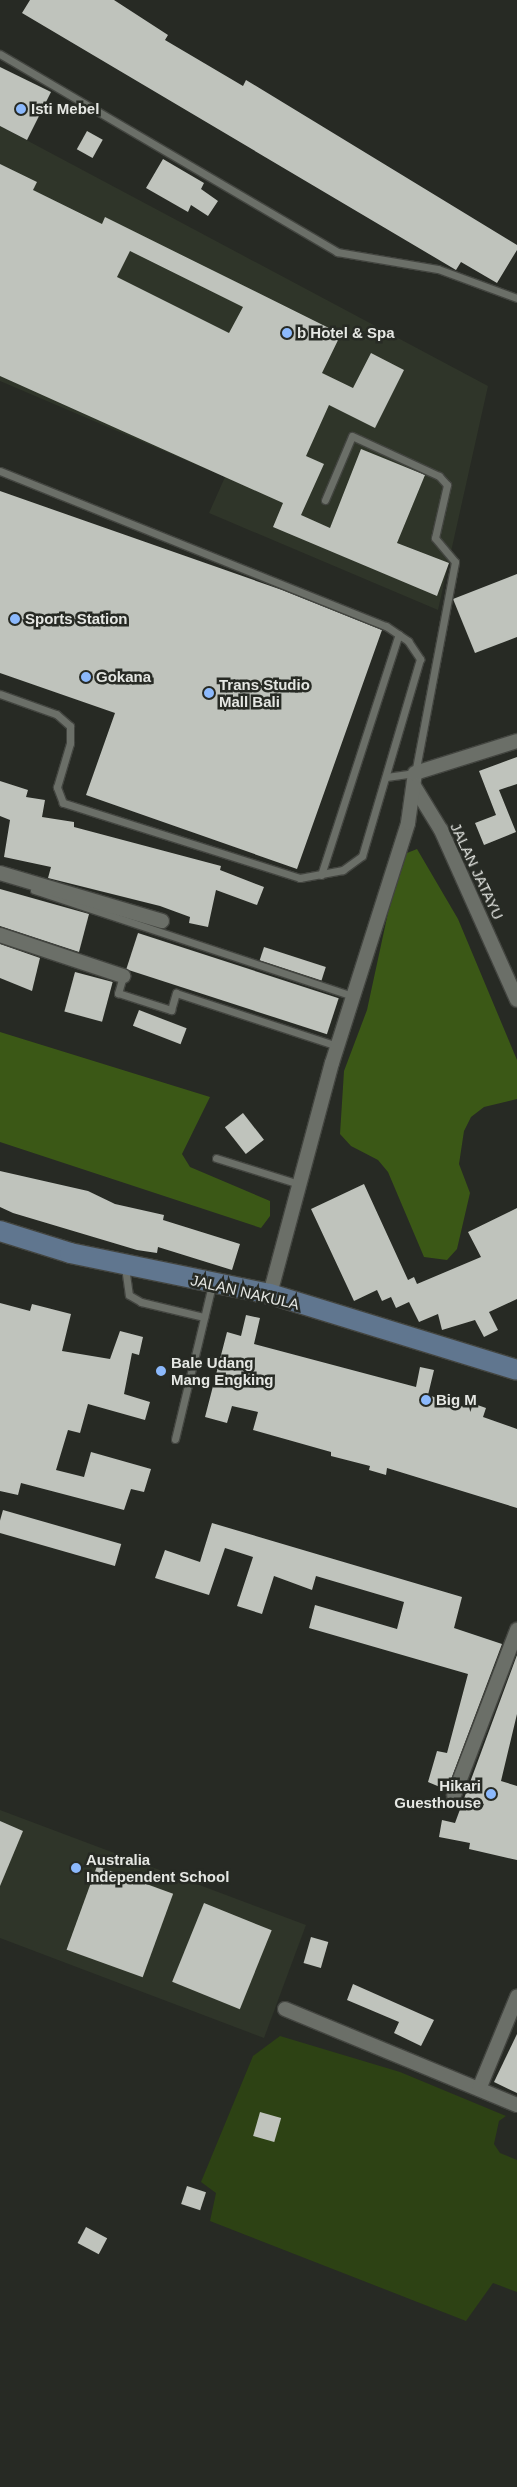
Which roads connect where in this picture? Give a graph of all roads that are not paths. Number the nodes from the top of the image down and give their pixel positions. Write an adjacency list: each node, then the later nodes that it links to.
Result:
1 (0, 54): 2 (lane)
2 (517, 298)
3 (0, 471): 5 (lane)
4 (325, 500): 9 (lane)
5 (399, 634): 8 (lane); 11 (lane)
6 (0, 694): 11 (lane)
7 (517, 741): 9 (street)
8 (386, 777): 9 (lane); 11 (lane)
9 (415, 780): 16 (street); 17 (street, JALAN JATAYU)
10 (0, 873): 12 (street)
11 (321, 875)
12 (26, 880): 13 (street); 16 (lane)
13 (162, 921)
14 (0, 935): 15 (street)
15 (123, 976): 18 (lane)
16 (352, 996): 18 (street)
17 (517, 1000)
18 (337, 1046): 20 (street)
19 (216, 1158): 20 (lane)
20 (299, 1184): 24 (street)
21 (0, 1231): 22 (main road, JALAN NAKULA)
22 (125, 1266): 23 (main road, JALAN NAKULA); 25 (lane)
23 (212, 1285): 24 (main road, JALAN NAKULA); 25 (lane)
24 (270, 1294): 26 (main road, JALAN NAKULA)
25 (204, 1317): 27 (lane)
26 (517, 1370)
27 (175, 1439)
28 (517, 1630): 29 (street)
29 (454, 1795)
30 (517, 1997): 32 (street)
31 (285, 2009): 32 (street)
32 (479, 2089): 33 (street)
33 (517, 2105)

